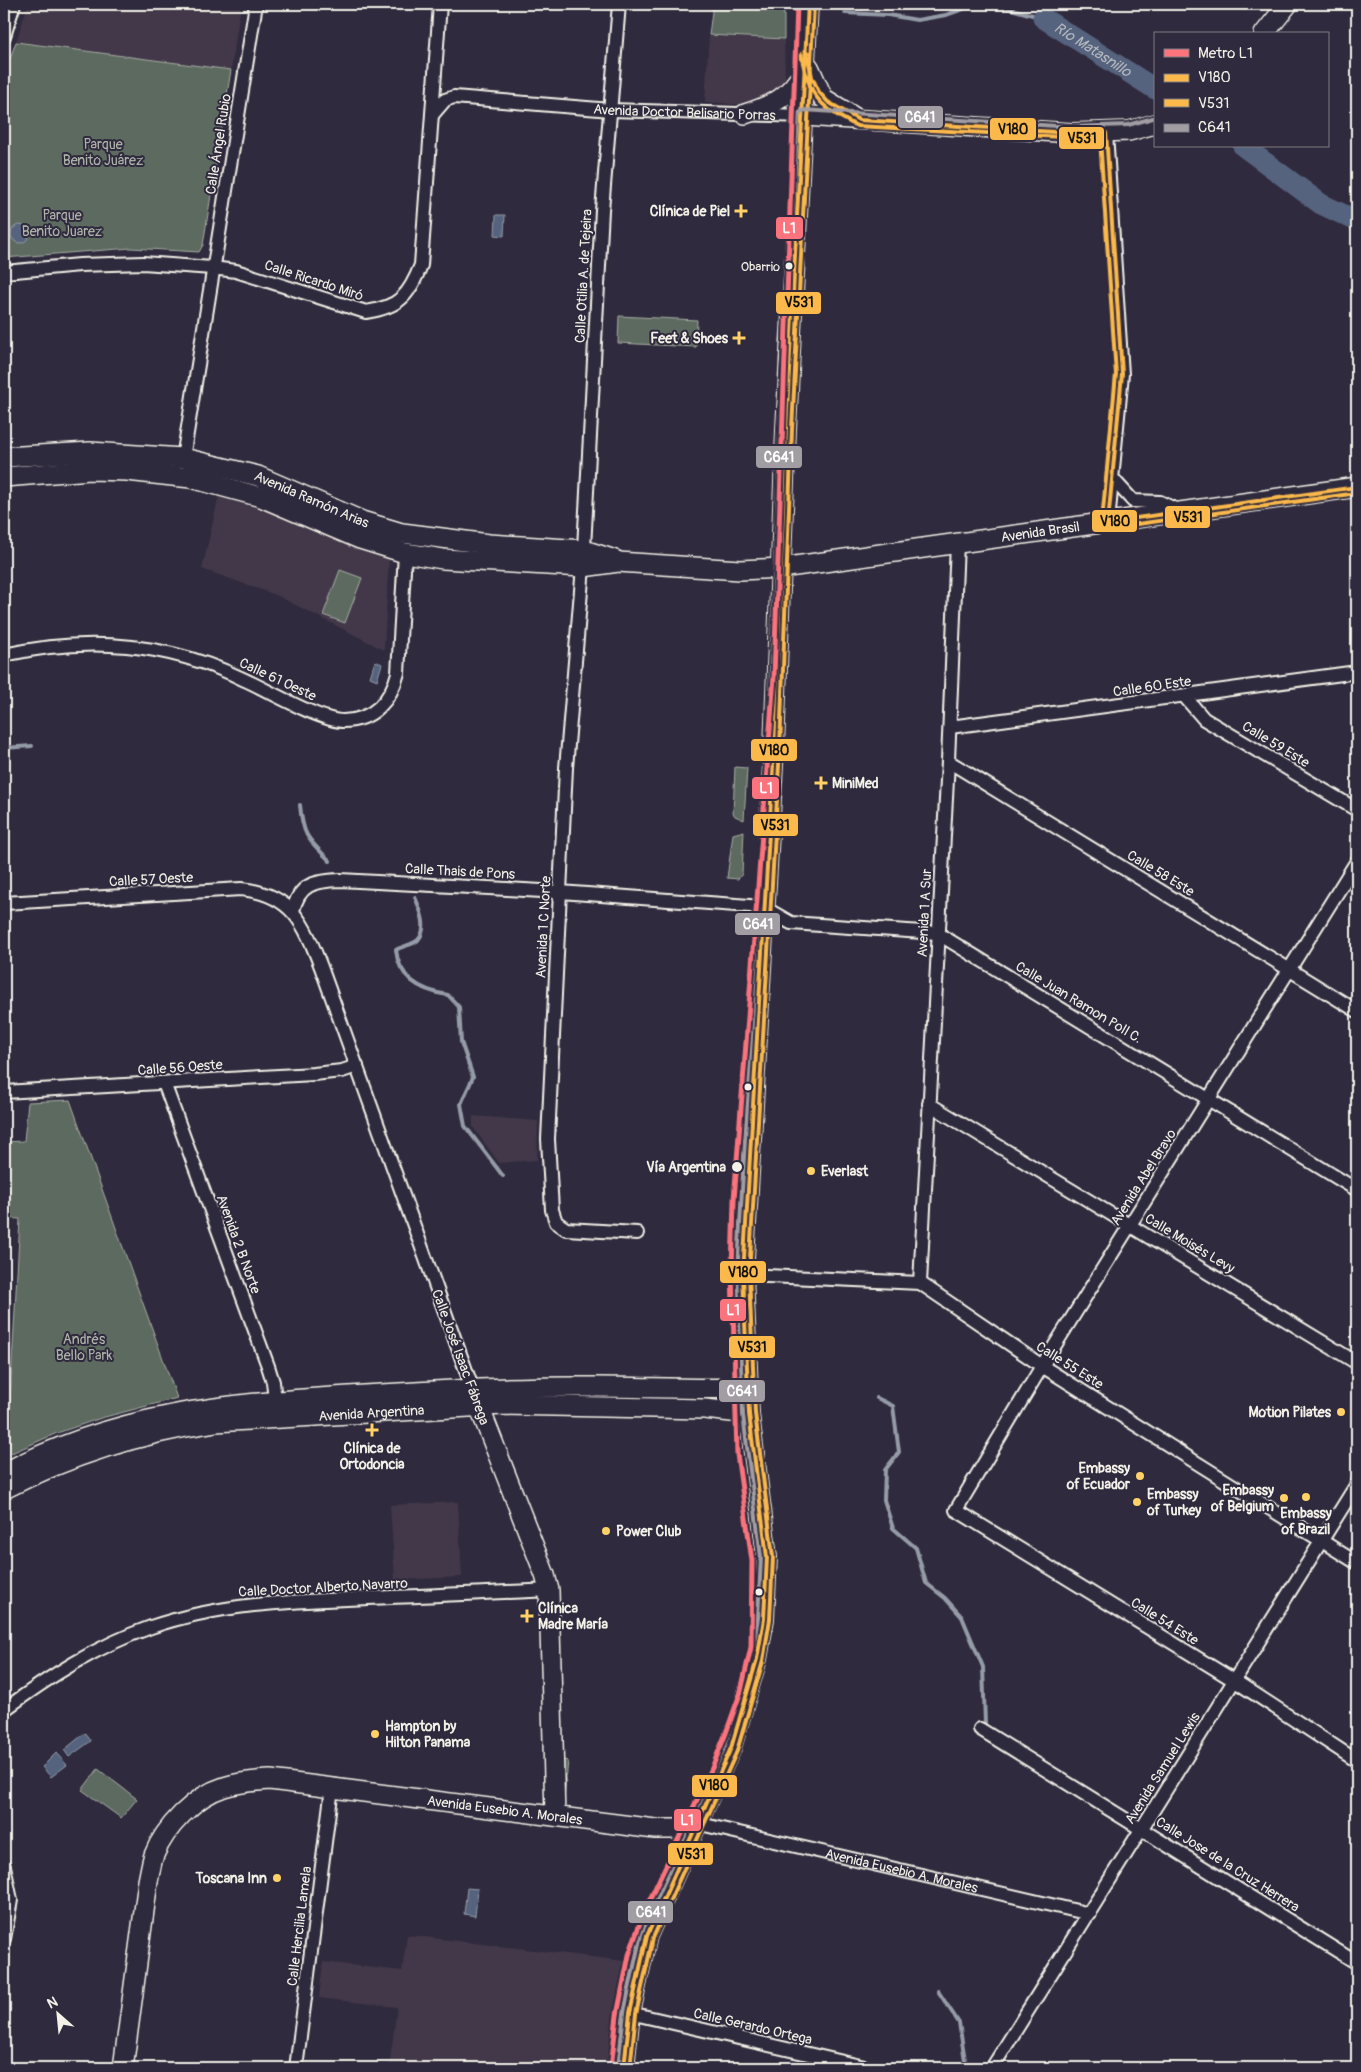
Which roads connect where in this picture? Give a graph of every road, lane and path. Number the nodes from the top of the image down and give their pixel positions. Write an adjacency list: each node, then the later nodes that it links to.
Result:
1 (14, 4): 8 (street)
2 (256, 4): 19 (street, Calle Ángel Rubio)
3 (440, 4): 10 (street, Calle Ricardo Miró)
4 (619, 4): 12 (street, Calle Otilia A. de Tejeira)
5 (808, 4): 9 (main road)
6 (1288, 4): 7 (main road)
7 (1266, 32)
8 (4, 36)
9 (806, 64): 14 (main road); 15 (main road); 16 (main road)
10 (436, 74): 11 (street); 13 (street, Calle Ricardo Miró)
11 (454, 97): 12 (street, Avenida Doctor Belisario Porras); 13 (street)
12 (611, 110): 14 (street, Avenida Doctor Belisario Porras); 33 (street, Calle Otilia A. de Tejeira)
13 (432, 114): 20 (street, Calle Ricardo Miró)
14 (745, 114): 15 (street, Avenida Doctor Belisario Porras)
15 (804, 116): 16 (main road, Avenida Doctor Belisario Porras); 34 (main road)
16 (859, 120): 18 (main road, Avenida Doctor Belisario Porras)
17 (1154, 124): 18 (main road, Avenida Doctor Belisario Porras)
18 (1106, 132): 27 (street)
19 (212, 268): 20 (street, Calle Ricardo Miró); 21 (street, Calle Ricardo Miró); 22 (street, Calle Ángel Rubio)
20 (236, 271): 22 (street)
21 (4, 272)
22 (209, 289): 24 (street, Calle Ángel Rubio)
23 (4, 457): 24 (main road, Avenida Ramón Arias)
24 (183, 458): 25 (main road); 33 (main road, Avenida Ramón Arias)
25 (159, 475): 26 (main road, Avenida Ramón Arias); 32 (main road, Avenida Ramón Arias)
26 (4, 477)
27 (1112, 478): 29 (street); 30 (street)
28 (1357, 487): 29 (main road, Avenida Brasil)
29 (1179, 511): 30 (main road, Avenida Brasil)
30 (1108, 522): 31 (main road, Avenida Brasil)
31 (957, 544): 34 (main road, Avenida Brasil); 38 (street, Avenida 1 A Sur)
32 (405, 553): 33 (main road, Avenida Ramón Arias); 35 (street, Calle 61 Oeste)
33 (583, 558): 34 (main road, Avenida Ramón Arias); 42 (street, Avenida 1 C Norte)
34 (781, 568): 44 (main road)
35 (4, 655)
36 (1357, 672): 37 (street, Calle 60 Este)
37 (1185, 697): 38 (street, Calle 60 Este); 40 (street, Calle 59 Este)
38 (950, 727): 39 (street, Avenida 1 A Sur)
39 (948, 761): 46 (street, Avenida 1 A Sur); 47 (street, Calle 58 Este)
40 (1357, 810)
41 (1357, 861): 47 (street, Avenida Abel Bravo)
42 (560, 892): 44 (street, Calle Thais de Pons); 45 (street, Calle Thais de Pons); 56 (street, Avenida 1 C Norte)
43 (4, 903): 45 (street, Calle 57 Oeste)
44 (763, 907): 46 (street, Calle Juan Ramon Poll C.); 57 (main road)
45 (293, 912): 49 (street, Calle José Isaac Fábrega)
46 (937, 932): 52 (street, Calle Juan Ramon Poll C.); 53 (street, Avenida 1 A Sur)
47 (1291, 969): 48 (street, Calle 58 Este); 52 (street, Avenida Abel Bravo)
48 (1357, 1011)
49 (356, 1066): 50 (street, Calle 56 Oeste); 64 (street, Calle José Isaac Fábrega)
50 (164, 1083): 51 (street, Calle 56 Oeste); 65 (street, Avenida 2 B Norte)
51 (4, 1092)
52 (1209, 1099): 54 (street, Calle Juan Ramon Poll C.); 55 (street, Avenida Abel Bravo)
53 (928, 1104): 55 (street, Calle Moisés Levy); 58 (street, Avenida 1 A Sur)
54 (1357, 1190)
55 (1132, 1225): 59 (street, Calle Moisés Levy); 60 (street, Avenida Abel Bravo)
56 (637, 1233)
57 (743, 1275): 58 (street); 61 (main road)
58 (920, 1283): 60 (street, Calle 55 Este)
59 (1357, 1363)
60 (1042, 1366): 71 (street, Avenida Abel Bravo); 72 (street, Calle 55 Este)
61 (747, 1388): 62 (main road, Avenida Argentina); 67 (main road)
62 (709, 1390): 63 (main road, Avenida Argentina); 66 (main road)
63 (502, 1397): 64 (main road, Avenida Argentina); 66 (main road, Avenida Argentina)
64 (475, 1398): 65 (main road, Avenida Argentina); 74 (main road, Calle José Isaac Fábrega)
65 (276, 1409): 68 (main road, Avenida Argentina); 70 (main road, Avenida Argentina)
66 (705, 1410): 67 (main road, Avenida Argentina)
67 (749, 1414): 81 (main road)
68 (4, 1473)
69 (1357, 1484): 72 (street, Avenida Samuel Lewis)
70 (4, 1489)
71 (956, 1510): 75 (street, Calle 54 Este)
72 (1323, 1540): 73 (street, Calle 55 Este); 75 (street, Avenida Samuel Lewis)
73 (1357, 1563)
74 (549, 1590): 76 (street, Calle Doctor Alberto Navarro); 80 (main road, Calle José Isaac Fábrega)
75 (1234, 1681): 78 (street, Calle 54 Este); 82 (street, Avenida Samuel Lewis)
76 (4, 1710)
77 (980, 1729): 82 (street, Calle Jose de la Cruz Herrera)
78 (1357, 1761)
79 (332, 1788): 80 (main road, Avenida Eusebio A. Morales); 88 (main road, Avenida Eusebio A. Morales); 89 (street, Calle Hercilia Lamela)
80 (555, 1816): 81 (main road, Avenida Eusebio A. Morales)
81 (696, 1823): 84 (street, Avenida Eusebio A. Morales); 87 (main road)
82 (1142, 1828): 84 (street, Avenida Samuel Lewis); 86 (street, Calle Jose de la Cruz Herrera)
83 (4, 1866): 85 (street)
84 (1090, 1914): 92 (street, Avenida Samuel Lewis)
85 (4, 1939)
86 (1357, 1963)
87 (630, 2013): 90 (main road); 91 (street, Calle Gerardo Ortega)
88 (123, 2068)
89 (296, 2068)
90 (624, 2068)
91 (869, 2068)
92 (992, 2068)

